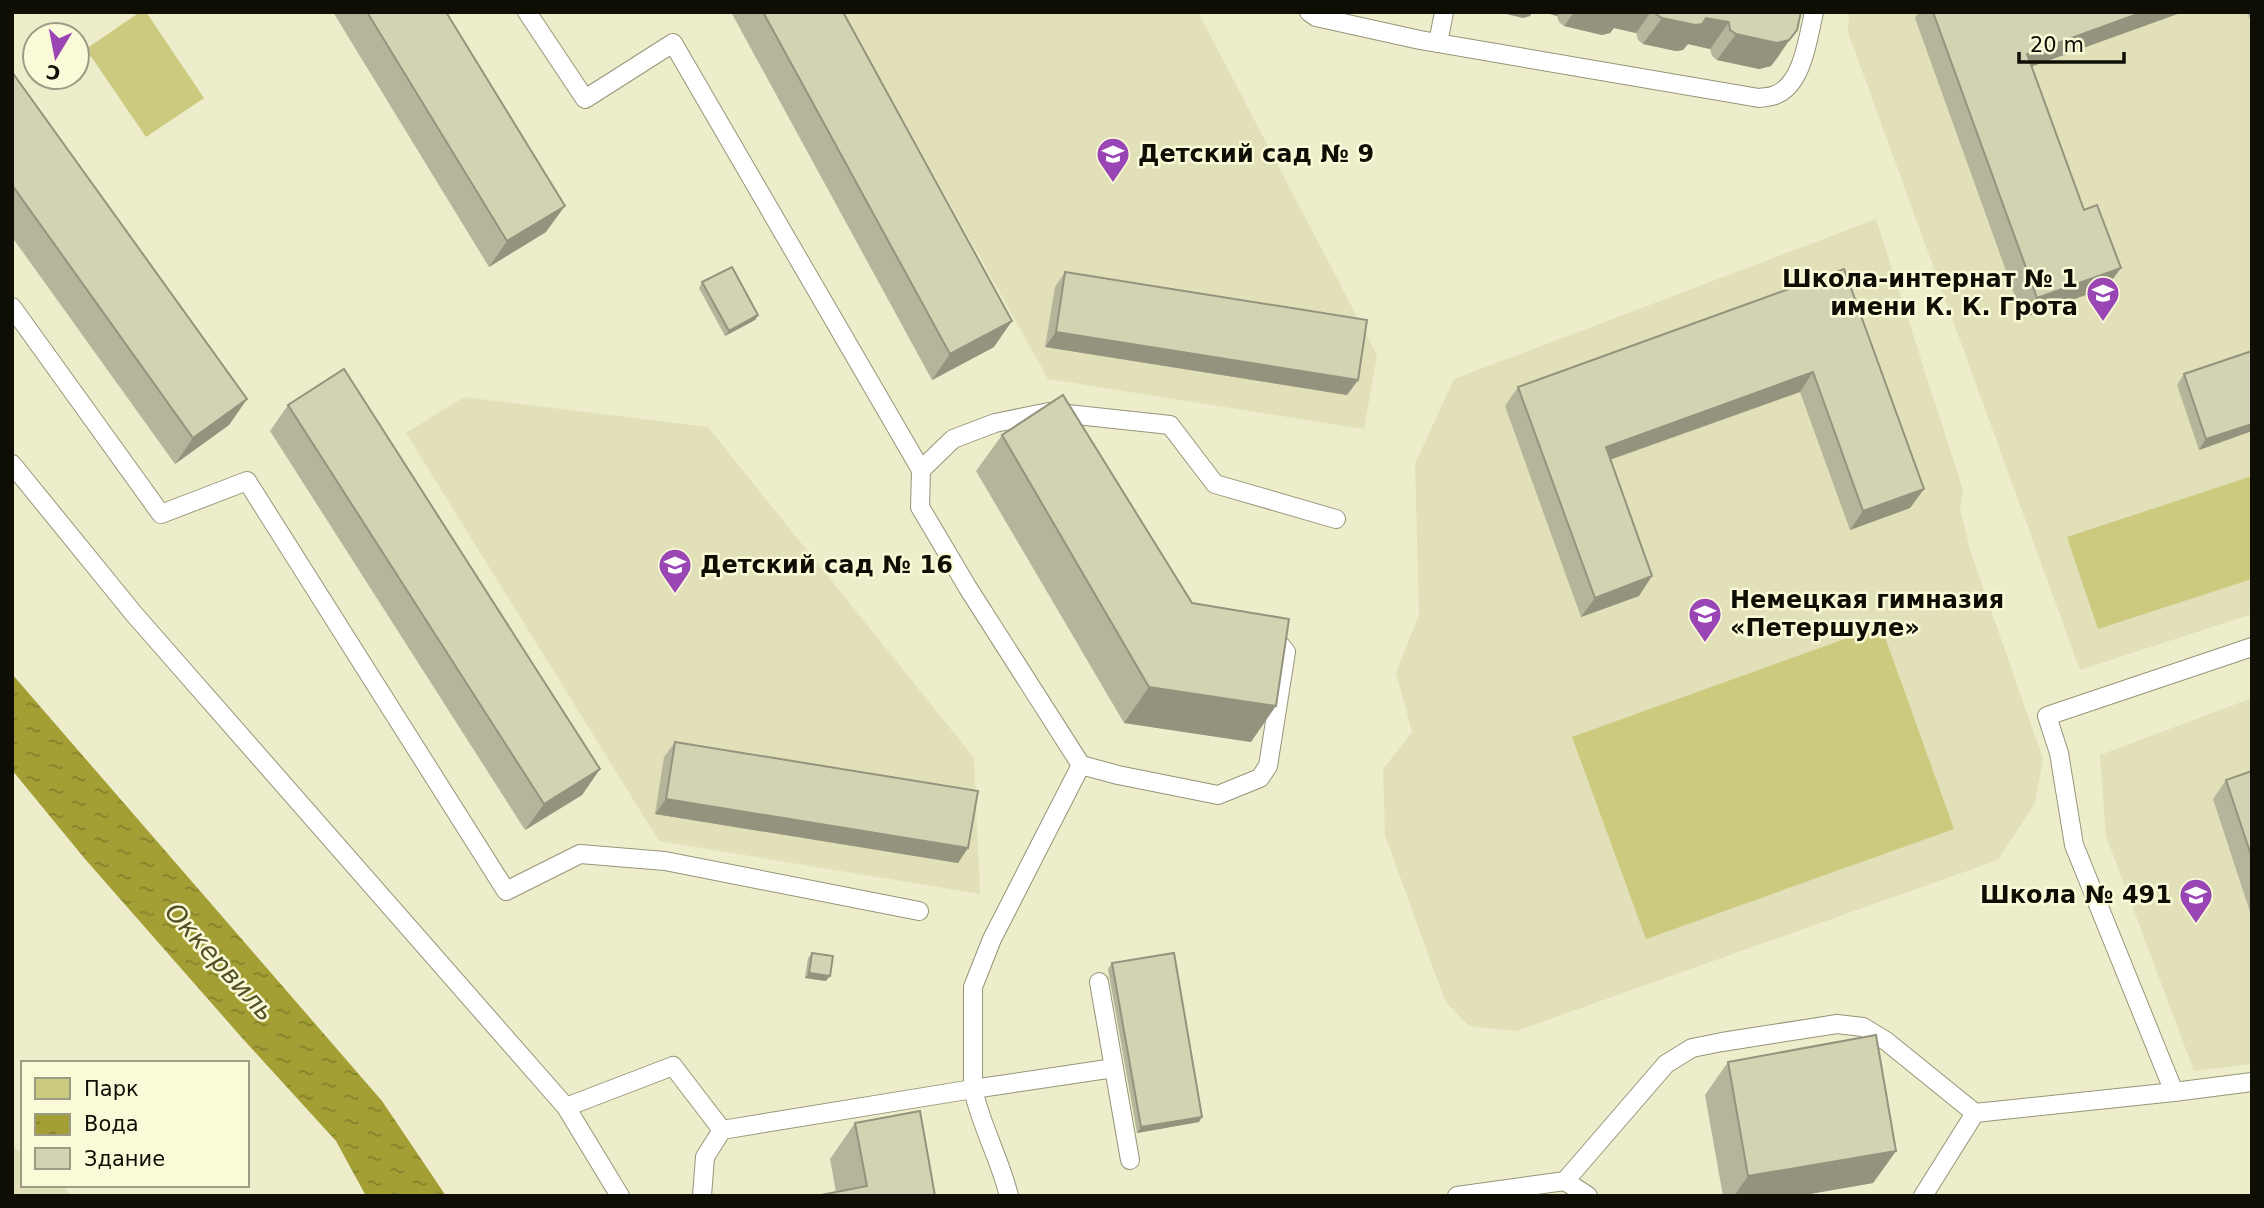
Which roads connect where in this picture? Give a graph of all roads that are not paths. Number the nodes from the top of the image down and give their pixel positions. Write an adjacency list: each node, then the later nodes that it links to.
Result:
1 (527, 12): 10 (lane)
2 (1309, 12): 5 (lane)
3 (1444, 12): 5 (lane)
4 (1814, 12): 5 (lane)
5 (1438, 43)
6 (12, 307): 15 (lane)
7 (1049, 412): 8 (lane); 10 (lane); 11 (lane)
8 (1063, 434)
9 (12, 464): 21 (lane)
10 (921, 470): 14 (lane)
11 (1336, 519)
12 (1255, 626): 14 (lane)
13 (2252, 647): 20 (lane)
14 (1081, 765): 19 (lane)
15 (919, 911)
16 (1099, 982): 17 (lane)
17 (1114, 1068): 19 (lane); 24 (lane)
18 (2252, 1082): 20 (lane)
19 (973, 1090): 23 (lane); 28 (lane)
20 (2174, 1092): 22 (lane)
21 (566, 1107): 23 (lane); 26 (lane)
22 (1975, 1113): 25 (lane); 31 (lane)
23 (722, 1130): 27 (lane)
24 (1130, 1160)
25 (1565, 1181): 29 (lane); 30 (lane)
26 (620, 1196)
27 (702, 1196)
28 (1009, 1196)
29 (1457, 1196)
30 (1588, 1196)
31 (1923, 1196)

